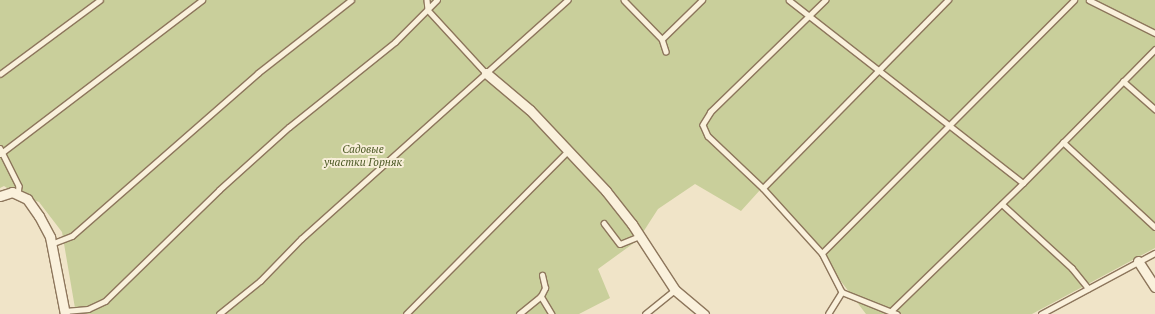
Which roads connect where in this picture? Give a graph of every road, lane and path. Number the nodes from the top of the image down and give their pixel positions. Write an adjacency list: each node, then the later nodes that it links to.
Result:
1 (100, 0): 22 (lane)
2 (202, 0): 27 (lane)
3 (351, 0): 37 (lane)
4 (427, 0): 14 (lane)
5 (437, 0): 14 (lane)
6 (567, 0): 21 (lane)
7 (624, 0): 17 (lane)
8 (702, 0): 17 (lane)
9 (789, 0): 15 (lane)
10 (826, 0): 15 (lane)
11 (948, 0): 20 (lane)
12 (1074, 0): 25 (lane)
13 (1089, 0): 16 (lane)
14 (428, 10): 21 (lane); 48 (lane)
15 (808, 16): 20 (lane); 30 (lane)
16 (1155, 33)
17 (662, 39): 19 (lane)
18 (1155, 49): 23 (lane)
19 (666, 51)
20 (878, 71): 25 (lane); 30 (lane)
21 (486, 73): 28 (street); 49 (lane)
22 (0, 74)
23 (1123, 81): 24 (lane); 26 (lane)
24 (1155, 109)
25 (950, 125): 29 (lane); 39 (lane)
26 (1063, 142): 29 (lane); 35 (lane)
27 (1, 152): 31 (lane)
28 (567, 152): 36 (street); 50 (lane)
29 (1023, 183): 33 (lane)
30 (763, 188): 39 (lane)
31 (18, 195): 32 (street); 37 (street)
32 (0, 196)
33 (1002, 204): 43 (lane); 47 (lane)
34 (604, 223): 36 (lane)
35 (1155, 227)
36 (640, 236): 44 (street)
37 (51, 244): 48 (street)
38 (1155, 252): 40 (lane)
39 (822, 253): 45 (lane)
40 (1138, 260): 42 (street); 43 (lane)
41 (542, 275): 46 (lane)
42 (1155, 287)
43 (1088, 288): 57 (lane)
44 (675, 290): 53 (lane); 54 (street)
45 (842, 292): 47 (lane); 55 (lane)
46 (541, 296): 51 (lane); 52 (lane)
47 (891, 311): 56 (lane)
48 (65, 313)
49 (219, 314)
50 (406, 314)
51 (519, 314)
52 (552, 314)
53 (645, 314)
54 (704, 314)
55 (828, 314)
56 (897, 314)
57 (1041, 314)

